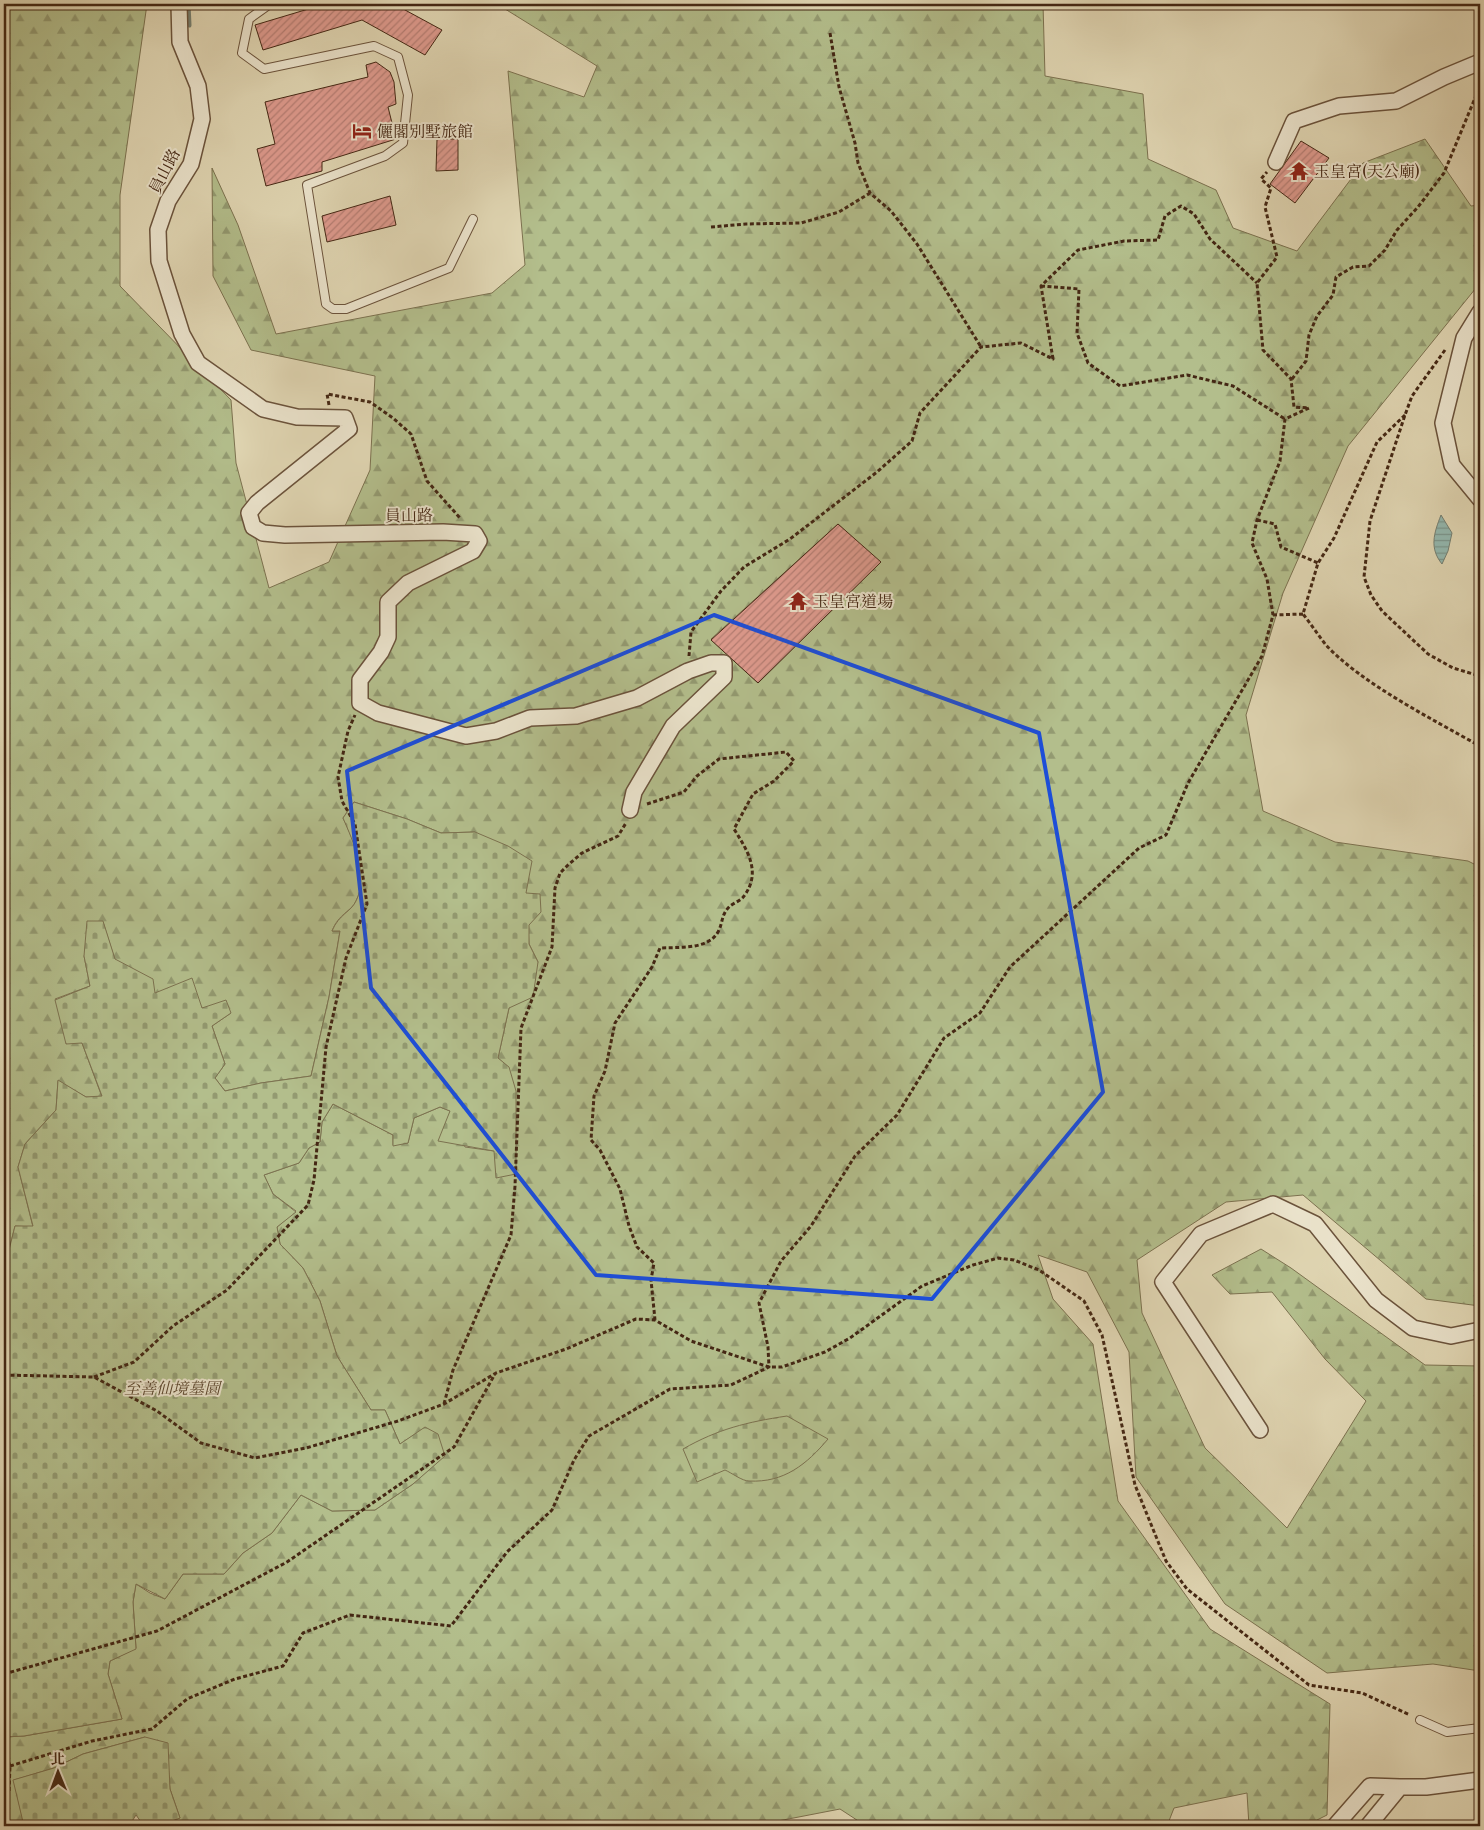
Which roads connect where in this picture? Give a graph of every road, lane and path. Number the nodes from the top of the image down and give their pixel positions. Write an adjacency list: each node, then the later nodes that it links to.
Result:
1 (179, 4): 17 (street, 員山路)
2 (270, 4): 8 (lane)
3 (830, 34): 7 (path)
4 (1480, 62): 6 (street)
5 (1480, 86): 15 (path)
6 (1276, 162): 10 (path)
7 (870, 193): 9 (path); 14 (path)
8 (473, 219)
9 (711, 227)
10 (1256, 282): 11 (path); 15 (path)
11 (1041, 286): 14 (path); 18 (path)
12 (1480, 312): 13 (street)
13 (1464, 338): 16 (path); 19 (street)
14 (981, 347): 25 (path)
15 (1292, 379): 18 (path)
16 (1404, 415): 22 (path); 26 (path)
17 (331, 418): 21 (path); 21 (street, 員山路)
18 (1285, 419): 20 (path)
19 (1480, 499)
20 (1257, 520): 22 (path); 24 (path)
21 (475, 534): 27 (street)
22 (1318, 563): 23 (path)
23 (1303, 614): 24 (path); 29 (path)
24 (1273, 616): 32 (path)
25 (688, 671): 27 (street); 28 (street)
26 (1480, 676)
27 (360, 703): 35 (path)
28 (630, 810): 30 (path); 36 (path)
29 (1480, 825)
30 (655, 1320): 32 (path); 33 (path)
31 (1480, 1330): 37 (street)
32 (769, 1367): 39 (path); 42 (path)
33 (496, 1373): 36 (path); 38 (path)
34 (4, 1375): 35 (path)
35 (94, 1377): 36 (path)
36 (444, 1404)
37 (1260, 1430)
38 (4, 1674)
39 (1420, 1720): 40 (lane)
40 (1480, 1728)
41 (4, 1749): 42 (path)
42 (10, 1766): 45 (path)
43 (1480, 1780): 44 (street)
44 (1400, 1787): 46 (street); 47 (street)
45 (4, 1793)
46 (1335, 1826)
47 (1368, 1826)

